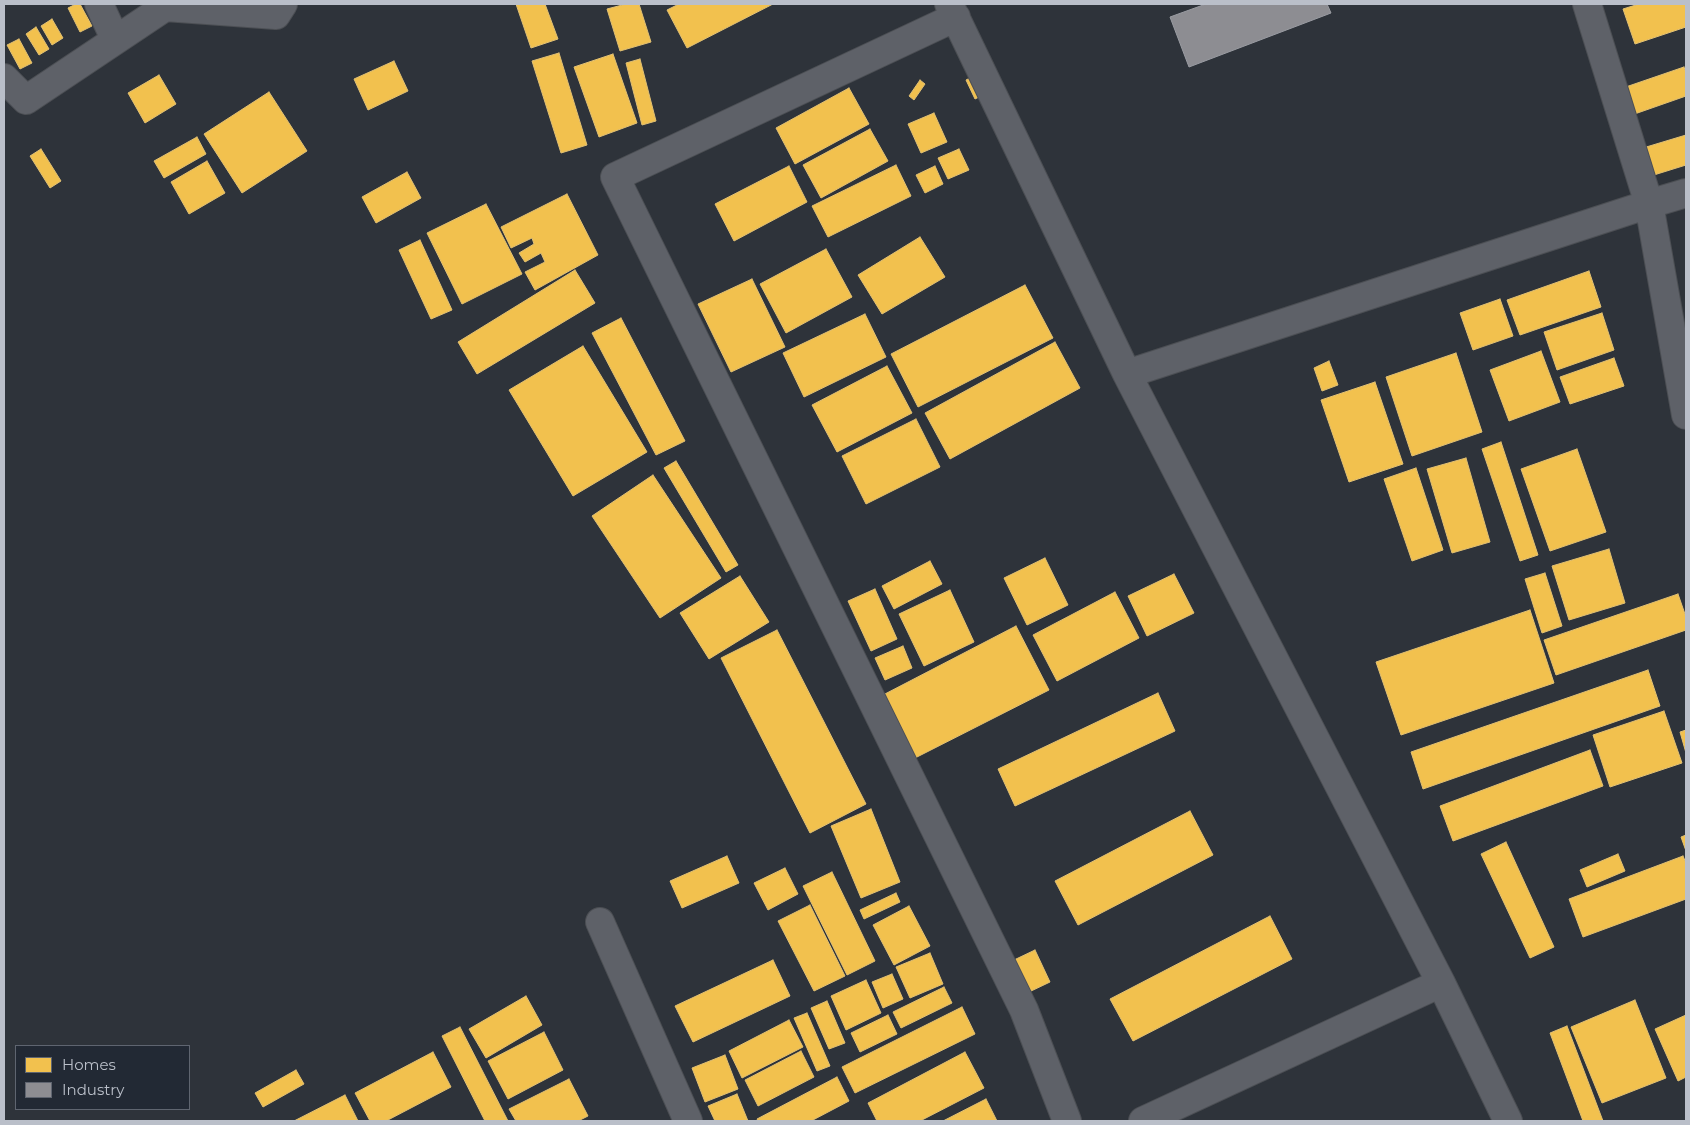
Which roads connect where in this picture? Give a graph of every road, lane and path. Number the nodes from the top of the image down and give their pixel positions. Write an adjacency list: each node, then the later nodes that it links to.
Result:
1 (99, 4): 5 (street)
2 (283, 4): 5 (street)
3 (1587, 4): 8 (street)
4 (952, 10): 9 (street); 14 (street)
5 (115, 39): 6 (street)
6 (4, 78)
7 (1686, 193): 8 (street)
8 (1649, 204): 9 (street); 10 (street)
9 (1127, 374): 12 (street)
10 (1686, 416)
11 (600, 922): 13 (street)
12 (1441, 983): 15 (street); 16 (street)
13 (688, 1121)
14 (1067, 1121)
15 (1143, 1121)
16 (1508, 1121)

